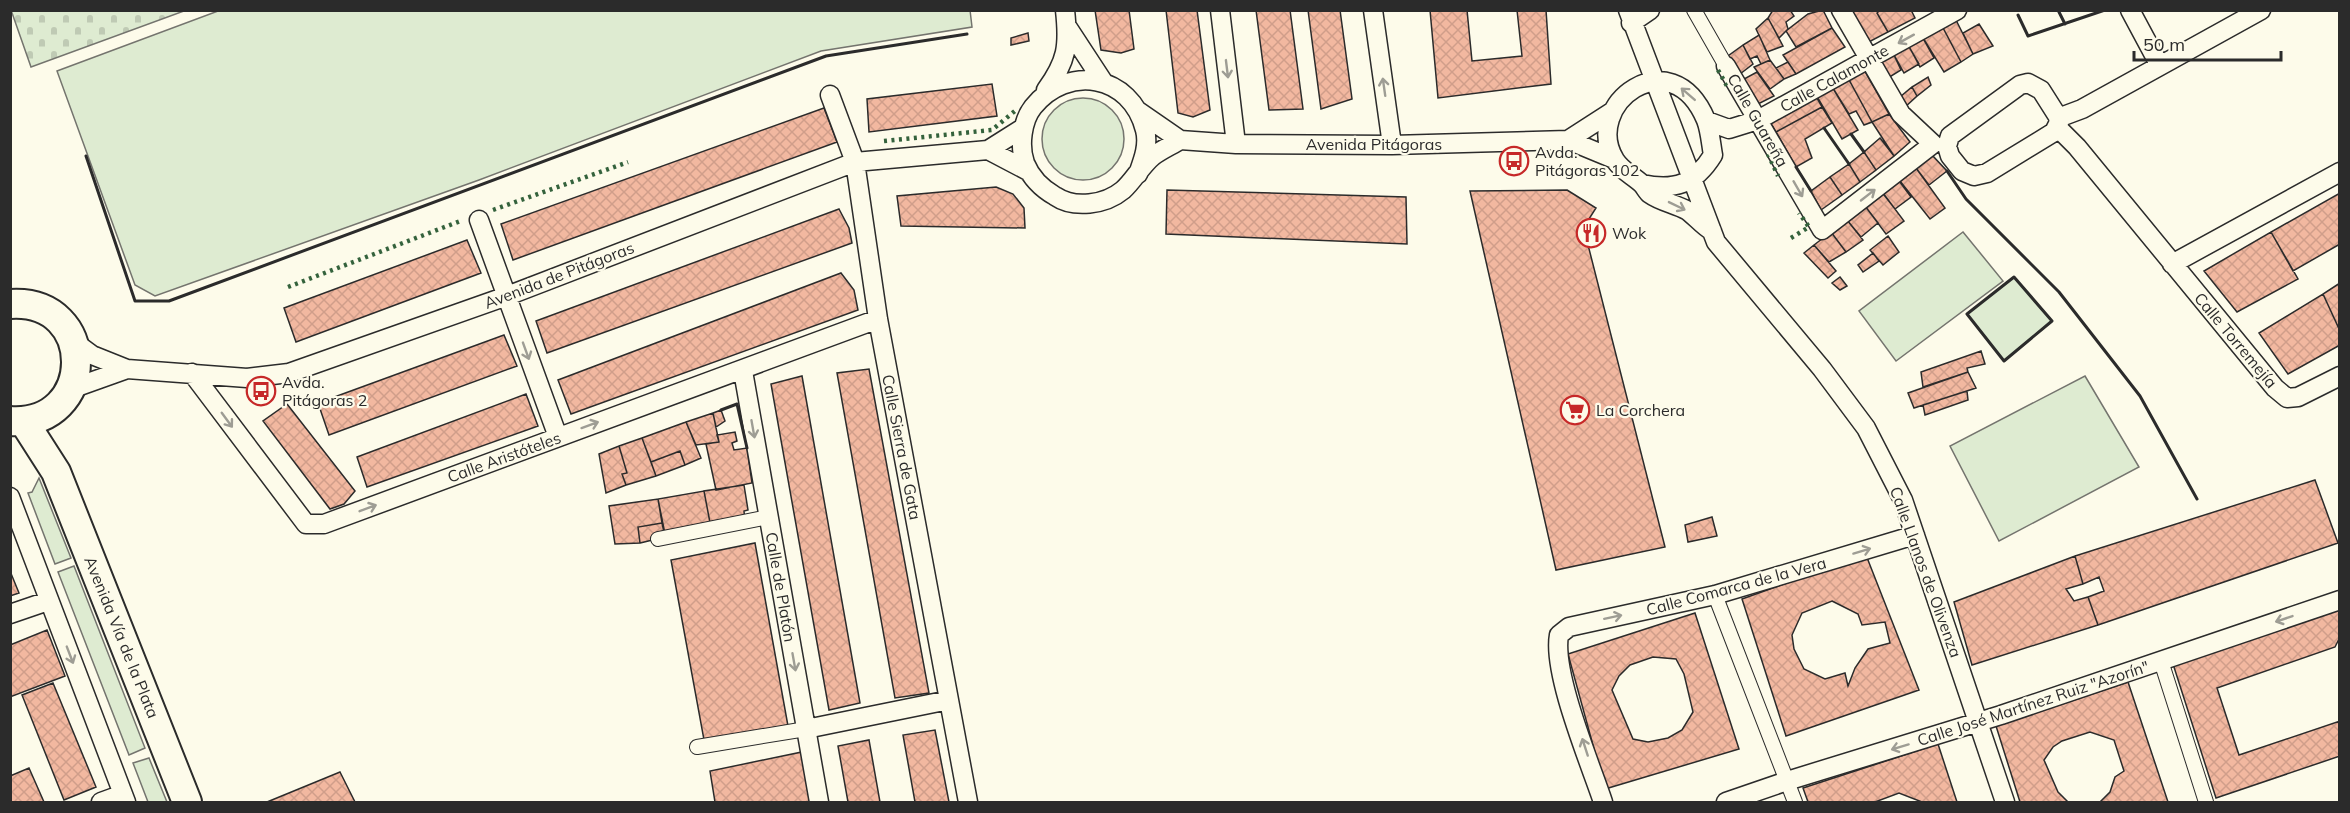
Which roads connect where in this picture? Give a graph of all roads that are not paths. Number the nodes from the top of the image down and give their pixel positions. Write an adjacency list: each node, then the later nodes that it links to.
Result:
1 (1220, 10): 27 (street, one-way to 27)
2 (1373, 10): 28 (street, one-way to 2)
3 (1650, 10): 9 (street)
4 (1694, 10): 12 (street, Calle Guareña)
5 (1840, 10): 11 (street)
6 (1957, 10): 11 (street, Calle Calamonte, one-way to 11)
7 (2130, 10): 13 (street)
8 (2261, 10): 13 (street)
9 (1630, 17): 14 (street, Calle Llanos de Olivenza)
10 (1066, 19): 15 (street); 17 (street)
11 (1869, 59): 20 (street, Calle Calamonte); 29 (street)
12 (1726, 66): 20 (street, Calle Guareña)
13 (2160, 66): 22 (street)
14 (1654, 80): 19 (street); 21 (street, one-way to 14); 37 (street, Calle Llanos de Olivenza)
15 (1104, 82): 17 (street); 18 (street)
16 (830, 95): 33 (street, Calle Sierra de Gata)
17 (1042, 95): 23 (street)
18 (1138, 111): 25 (street); 36 (street)
19 (1613, 111): 26 (street); 32 (street)
20 (1758, 120): 24 (street, Calle Calamonte); 40 (street, Calle Guareña, one-way to 40)
21 (1707, 121): 24 (street); 31 (street)
22 (2058, 122): 29 (street); 29 (street, Calle Torremejía); 42 (street, Calle Torremejía)
23 (1023, 128): 30 (street, Avenida de Pitágoras); 34 (street)
24 (1729, 129): 31 (street)
25 (1180, 140): 27 (street, Avenida Pitágoras); 36 (street)
26 (1568, 140): 28 (street, Avenida Pitágoras); 32 (street, Avenida Pitágoras)
27 (1236, 144): 28 (street, Avenida Pitágoras)
28 (1392, 145)
29 (1940, 145): 40 (street, Calle Torremejía, one-way to 29)
30 (988, 150): 33 (street, Avenida de Pitágoras); 34 (street)
31 (1713, 155): 37 (street)
32 (1614, 159): 38 (street)
33 (855, 162): 43 (street, Avenida de Pitágoras); 45 (street, Calle Sierra de Gata)
34 (1028, 171): 36 (street)
35 (2340, 172): 42 (street)
36 (1138, 174)
37 (1694, 181): 38 (street); 41 (street, Calle Llanos de Olivenza)
38 (1642, 184): 41 (street, one-way to 41)
39 (479, 220): 43 (street)
40 (1822, 230)
41 (1712, 231): 57 (street, Calle Llanos de Olivenza)
42 (2172, 264): 50 (street, Calle Torremejía)
43 (507, 296): 49 (street, Avenida de Pitágoras); 53 (street, one-way to 53)
44 (15, 300): 46 (main road)
45 (878, 319): 48 (street, Calle Aristóteles); 64 (street, Calle Sierra de Gata)
46 (73, 341): 47 (street); 51 (main road, Avenida Vía de la Plata)
47 (127, 369): 49 (street, Avenida de Pitágoras); 51 (street)
48 (743, 371): 53 (street, Calle Aristóteles, one-way to 48); 56 (street, Calle de Platón, one-way to 56)
49 (192, 373): 53 (street, Calle Aristóteles, one-way to 53)
50 (2340, 376)
51 (64, 398): 52 (main road); 54 (main road, Avenida Vía de la Plata)
52 (17, 422): 54 (main road, Avenida Vía de la Plata)
53 (558, 437)
54 (56, 472): 71 (main road, Avenida Vía de la Plata)
55 (10, 497): 61 (street)
56 (768, 517): 58 (street); 66 (street, Calle de Platón, one-way to 66)
57 (1915, 535): 59 (street, Calle Comarca de la Vera, one-way to 57); 65 (street, Calle Llanos de Olivenza)
58 (658, 538)
59 (1715, 595): 68 (street); 74 (street, Calle Comarca de la Vera, one-way to 59)
60 (2340, 600): 63 (street, Calle José Martínez Ruiz "Azorín", one-way to 63)
61 (48, 601): 62 (street); 69 (street, one-way to 69)
62 (10, 614)
63 (2161, 661): 65 (street, Calle José Martínez Ruiz "Azorín"); 78 (street)
64 (950, 700): 66 (street); 73 (street, Calle Sierra de Gata)
65 (1977, 723): 68 (street, Calle José Martínez Ruiz "Azorín", one-way to 68); 77 (street, Calle Llanos de Olivenza)
66 (806, 729): 67 (street); 72 (street, Calle de Platón)
67 (697, 747)
68 (1787, 781): 75 (street, Calle José Martínez Ruiz "Azorín"); 76 (street)
69 (125, 798): 70 (street)
70 (101, 802)
71 (187, 802)
72 (819, 802)
73 (968, 802)
74 (1604, 802)
75 (1726, 802)
76 (1795, 802)
77 (2005, 802)
78 (2206, 802)

